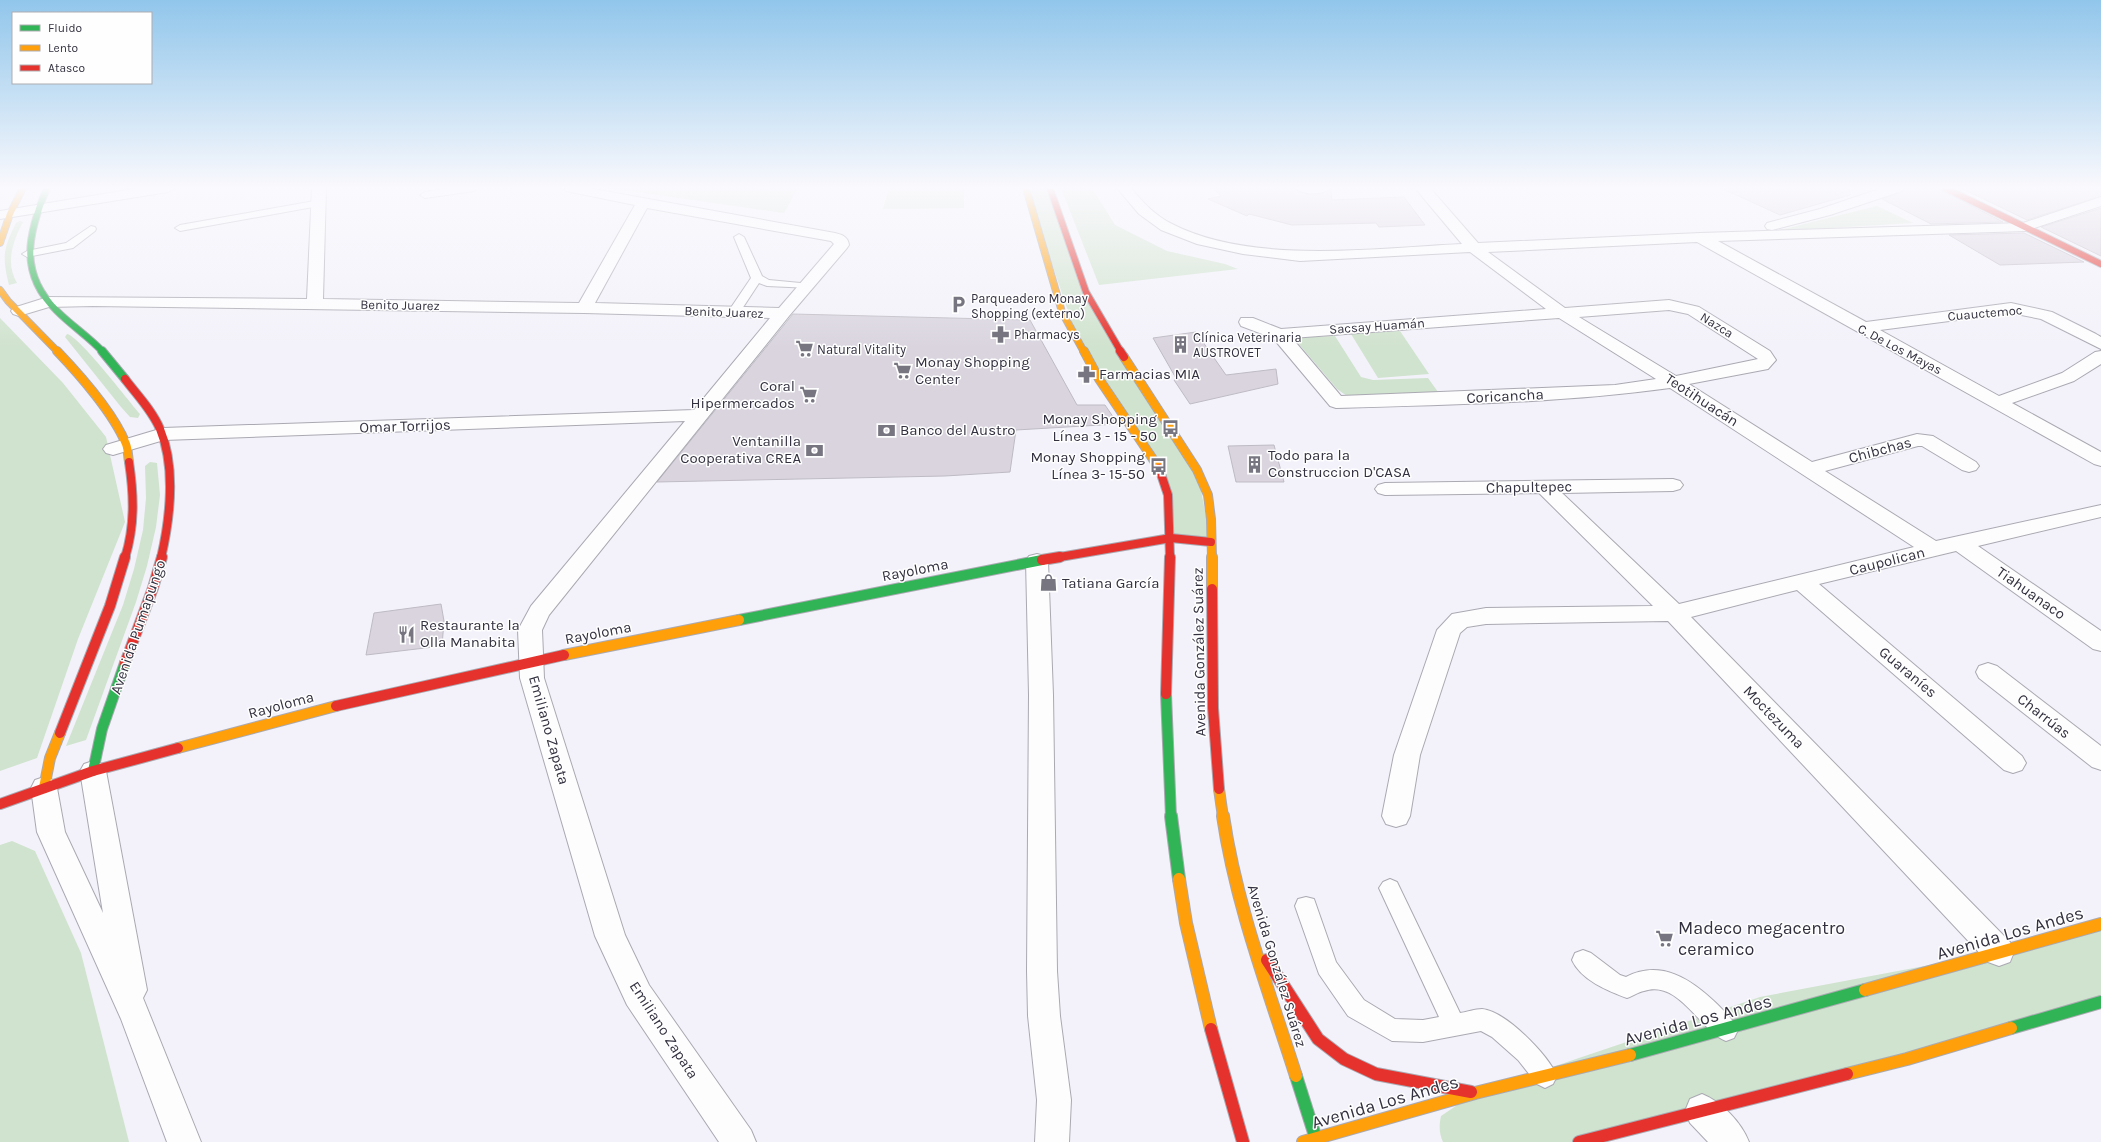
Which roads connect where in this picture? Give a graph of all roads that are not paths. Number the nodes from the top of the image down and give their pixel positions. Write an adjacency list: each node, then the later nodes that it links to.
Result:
1 (30, 241): 15 (main road, Avenida Pumapungo)
2 (75, 241): 15 (lane)
3 (317, 241): 21 (street)
4 (621, 241): 22 (street)
5 (742, 241): 17 (lane)
6 (841, 241): 18 (street, Emiliano Zapata)
7 (1041, 241): 44 (main road, Avenida González Suárez)
8 (1068, 241): 45 (main road, Avenida González Suárez)
9 (1211, 241): 14 (street)
10 (1468, 241): 14 (street, Teotihuacán)
11 (1626, 241): 14 (street)
12 (1706, 241): 28 (street, C. De Los Mayas)
13 (2054, 241): 16 (main road)
14 (1474, 248): 25 (street, Teotihuacán)
15 (27, 254): 20 (main road, Avenida Pumapungo)
16 (2101, 264)
17 (756, 278): 18 (lane); 24 (lane)
18 (807, 286): 26 (street, Emiliano Zapata)
19 (0, 290): 23 (main road, Avenida Pumapungo)
20 (48, 302): 21 (street, Benito Juarez); 23 (street, Benito Juarez); 35 (main road, Avenida Pumapungo)
21 (315, 303): 22 (street, Benito Juarez)
22 (584, 308): 24 (street, Benito Juarez)
23 (19, 311): 36 (main road, Avenida Pumapungo)
24 (734, 312): 26 (street, Benito Juarez)
25 (1562, 313): 29 (street, Sacsay Huamán); 32 (street, Teotihuacán); 32 (street, Nazca)
26 (783, 314): 34 (street, Emiliano Zapata)
27 (1247, 322): 29 (street)
28 (1861, 328): 30 (street, Cuauctemoc); 33 (street, C. De Los Mayas)
29 (1279, 334): 32 (street, Coricancha)
30 (2101, 344)
31 (2101, 356): 33 (street)
32 (1673, 382): 39 (street, Teotihuacán)
33 (1998, 402): 37 (street, C. De Los Mayas)
34 (700, 415): 35 (street, Omar Torrijos); 52 (street, Emiliano Zapata)
35 (163, 434): 36 (street, Omar Torrijos); 56 (main road, Avenida Pumapungo)
36 (120, 447): 57 (main road, Avenida Pumapungo)
37 (2101, 460)
38 (1969, 466): 39 (street, Chibchas)
39 (1808, 468): 47 (street, Teotihuacán)
40 (1672, 485): 41 (street, Chapultepec)
41 (1544, 487): 42 (street, Chapultepec); 50 (street, Moctezuma)
42 (1385, 489)
43 (2099, 514): 46 (street, Caupolican)
44 (1171, 538): 45 (main road, Rayoloma); 48 (main road, Rayoloma); 77 (main road, Avenida González Suárez)
45 (1211, 542): 63 (main road, Avenida González Suárez)
46 (1960, 543): 47 (street, Caupolican); 51 (street, Tiahuanaco)
47 (1933, 549): 49 (street, Caupolican)
48 (1037, 561): 52 (main road, Rayoloma); 76 (street)
49 (1802, 582): 50 (street, Caupolican); 55 (street, Guaraníes)
50 (1674, 613): 59 (street, Caupolican); 64 (street, Moctezuma)
51 (2101, 643)
52 (531, 661): 56 (main road, Rayoloma); 75 (street, Emiliano Zapata)
53 (1988, 672): 54 (street, Charrúas)
54 (2101, 760)
55 (2013, 763)
56 (93, 771): 57 (main road, Rayoloma); 67 (street, Avenida Pumapungo)
57 (31, 793): 58 (main road, Rayoloma); 67 (street, Avenida Pumapungo)
58 (0, 804)
59 (1396, 816)
60 (1390, 888): 68 (lane)
61 (1306, 906): 68 (lane)
62 (2101, 924): 64 (main road, Avenida Los Andes)
63 (1251, 936): 71 (main road); 73 (main road, Avenida González Suárez)
64 (1999, 952): 69 (main road, Avenida Los Andes)
65 (1583, 960): 69 (lane)
66 (2101, 1002): 72 (main road)
67 (136, 1018): 74 (street, Avenida Pumapungo)
68 (1454, 1025): 70 (lane)
69 (1726, 1030): 70 (main road, Avenida Los Andes)
70 (1545, 1076): 71 (main road, Avenida Los Andes)
71 (1474, 1093): 73 (main road, Avenida Los Andes)
72 (1702, 1111): 79 (main road); 80 (street)
73 (1316, 1140): 78 (main road, Avenida Los Andes)
74 (184, 1142)
75 (739, 1142)
76 (1052, 1142)
77 (1243, 1142)
78 (1303, 1142)
79 (1579, 1142)
80 (1732, 1142)

